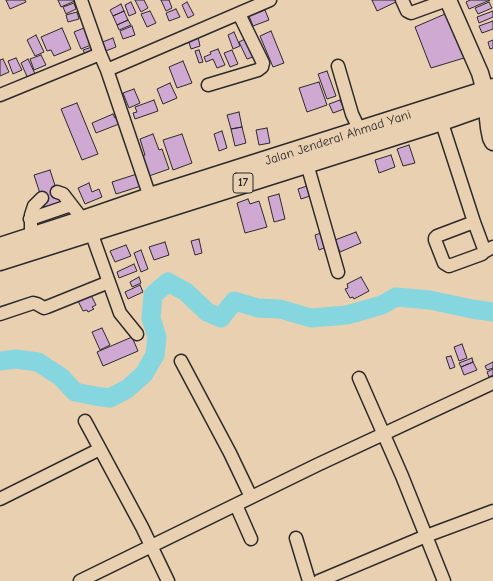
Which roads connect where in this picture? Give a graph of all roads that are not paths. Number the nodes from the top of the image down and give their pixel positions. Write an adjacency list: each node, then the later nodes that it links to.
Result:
1 (81, 0): 6 (street)
2 (270, 0): 5 (street)
3 (402, 0): 4 (street)
4 (448, 0): 11 (main road)
5 (239, 14): 8 (street); 9 (street)
6 (100, 54): 8 (street); 10 (street)
7 (338, 66): 13 (street)
8 (107, 70): 18 (street)
9 (208, 85)
10 (0, 95)
11 (489, 97): 12 (highway, Jalan Jenderal Ahmad Yani / 17); 14 (main road)
12 (439, 114): 13 (highway, Jalan Jenderal Ahmad Yani / 17); 15 (highway, Jalan Jenderal Ahmad Yani / 17); 21 (street)
13 (360, 130): 16 (highway, Jalan Jenderal Ahmad Yani / 17)
14 (493, 142)
15 (307, 164): 16 (highway, Jalan Jenderal Ahmad Yani / 17); 27 (street)
16 (265, 169): 18 (highway, Jalan Jenderal Ahmad Yani / 17); 22 (highway, Jalan Jenderal Ahmad Yani / 17)
17 (57, 192): 20 (street)
18 (150, 197): 22 (highway, Jalan Jenderal Ahmad Yani / 17)
19 (42, 198): 23 (street)
20 (71, 206): 22 (street); 23 (street)
21 (474, 222): 25 (street); 25 (street)
22 (87, 226): 23 (highway, Jalan Jenderal Ahmad Yani / 17); 28 (street)
23 (32, 235): 24 (highway, Jalan Jenderal Ahmad Yani / 17); 26 (highway, Jalan Jenderal Ahmad Yani / 17)
24 (0, 246)
25 (488, 250)
26 (0, 261)
27 (338, 272)
28 (109, 282): 29 (street); 30 (street)
29 (0, 314)
30 (137, 334)
31 (181, 361): 37 (street)
32 (359, 378): 35 (street)
33 (493, 383): 35 (street)
34 (85, 421): 36 (street)
35 (384, 434): 37 (street); 41 (street)
36 (100, 449): 38 (street); 44 (street)
37 (251, 497): 39 (street)
38 (0, 499)
39 (236, 505): 43 (street); 44 (street)
40 (493, 511): 41 (street)
41 (426, 536): 48 (street); 49 (street)
42 (296, 538): 47 (street)
43 (251, 539)
44 (151, 546): 45 (street); 46 (street)
45 (80, 581)
46 (168, 581)
47 (309, 581)
48 (319, 581)
49 (444, 581)

